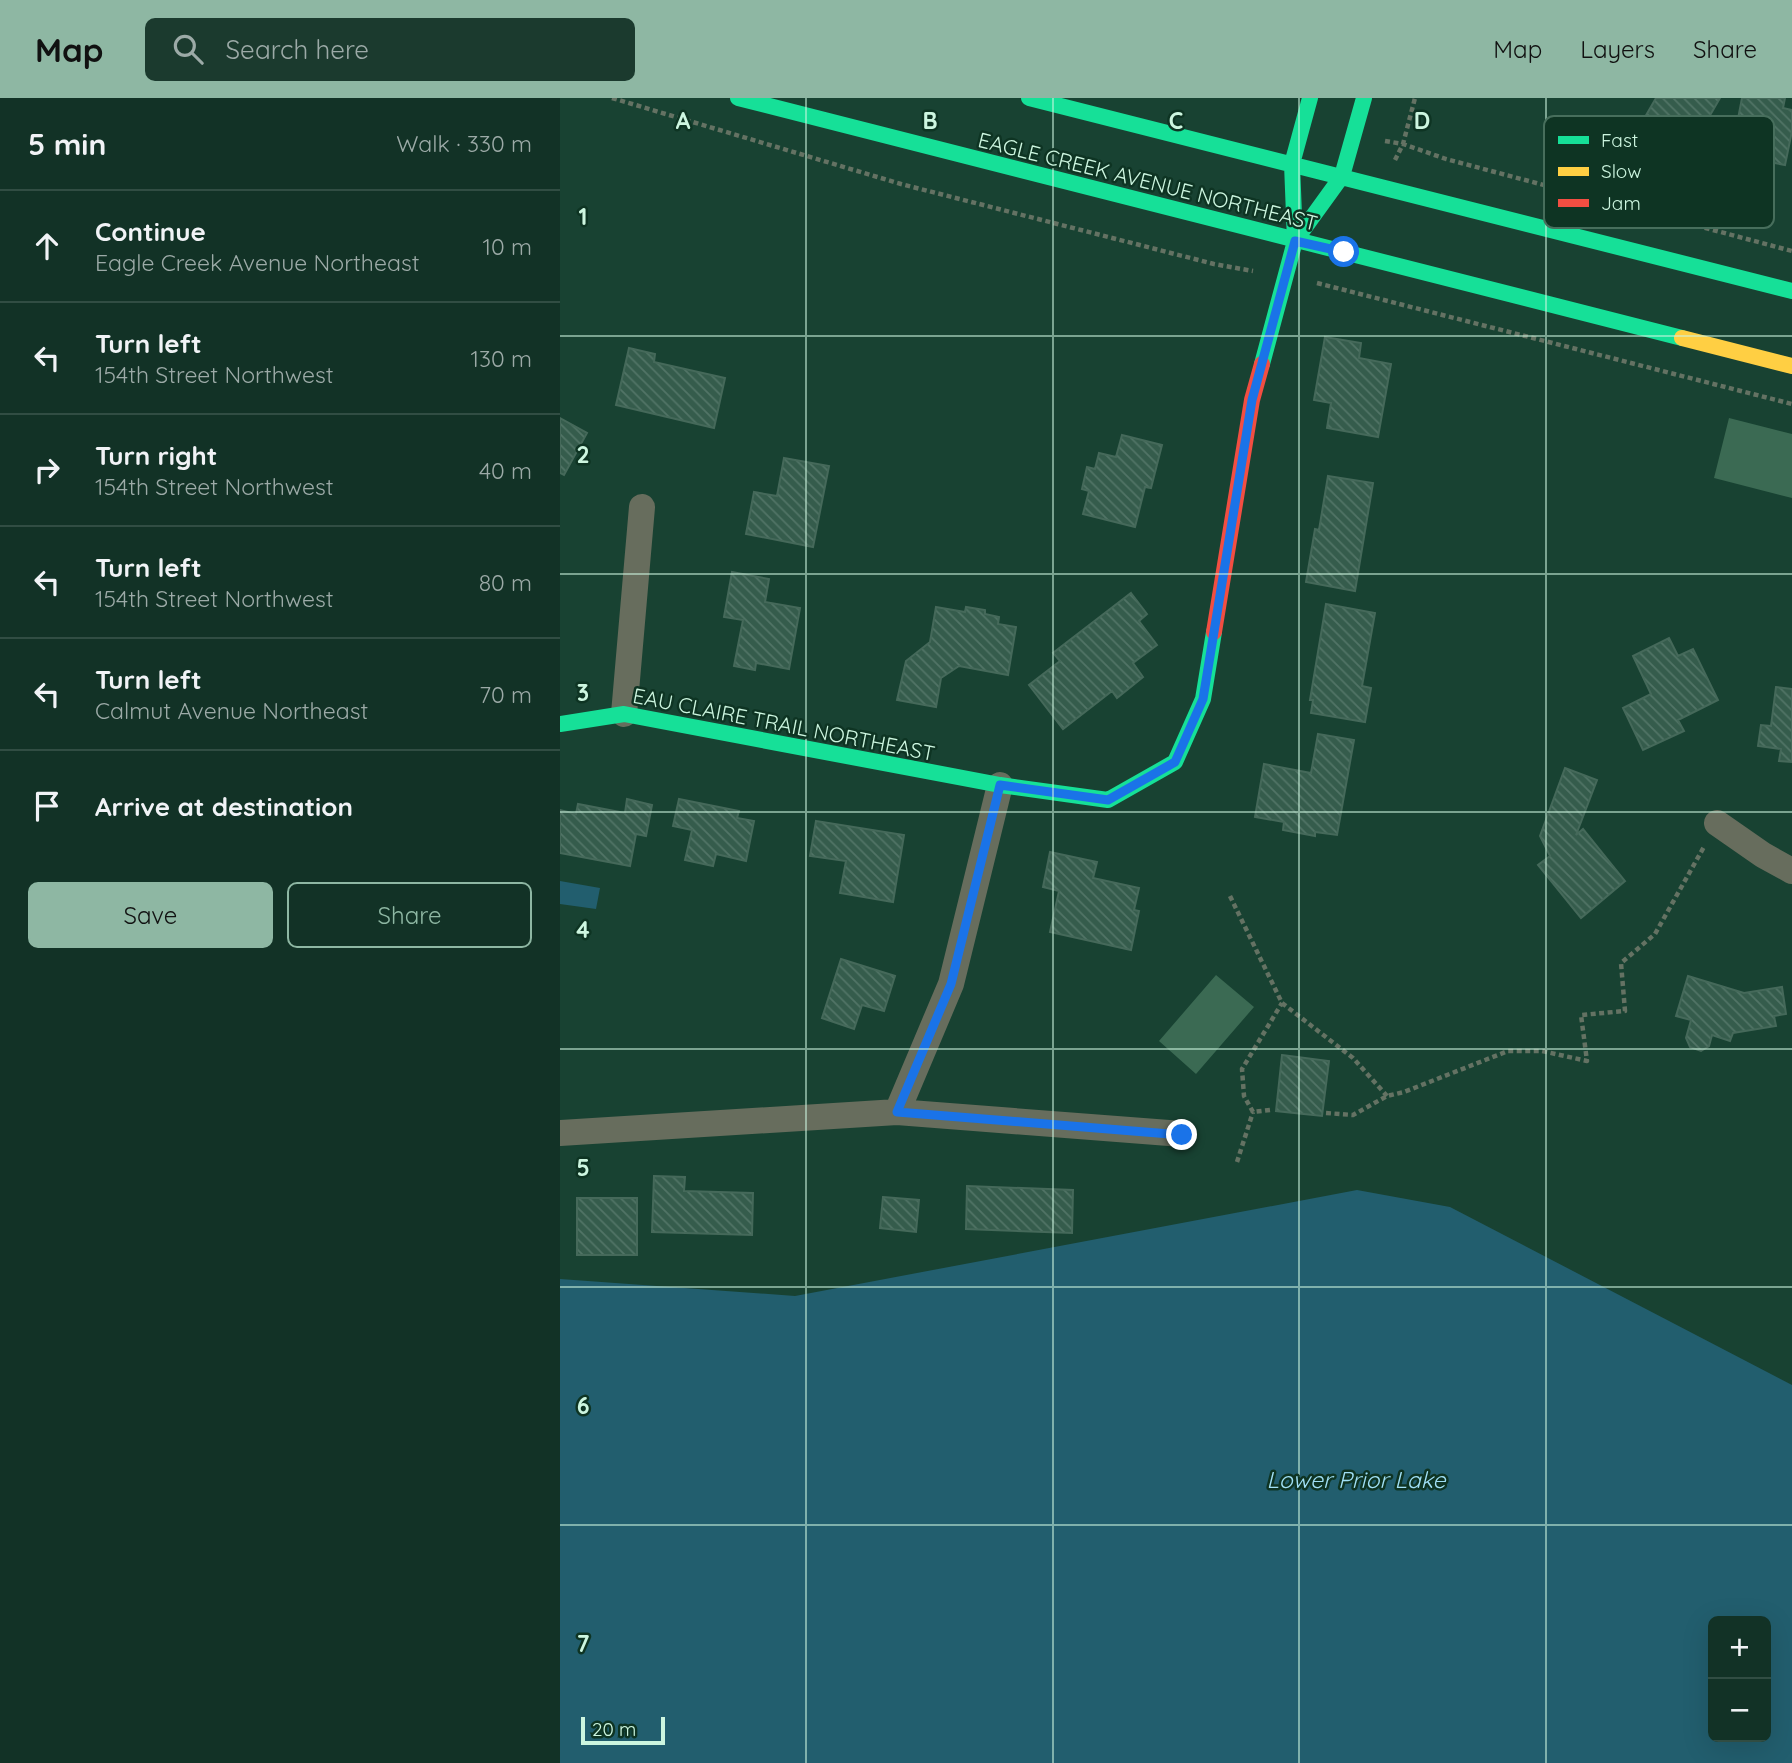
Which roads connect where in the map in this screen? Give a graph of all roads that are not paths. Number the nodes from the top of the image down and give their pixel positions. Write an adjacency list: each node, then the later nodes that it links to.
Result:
1 (738, 98): 9 (main road, EAGLE CREEK AVENUE NORTHEAST)
2 (1030, 98): 5 (main road)
3 (1310, 98): 5 (main road)
4 (1364, 98): 6 (main road)
5 (1292, 164): 6 (main road); 9 (main road)
6 (1342, 176): 7 (main road); 9 (main road)
7 (1544, 228)
8 (1545, 228): 10 (main road)
9 (1295, 241): 11 (main road, EAGLE CREEK AVENUE NORTHEAST); 15 (main road, EAU CLAIRE TRAIL NORTHEAST)
10 (1792, 291)
11 (1792, 366)
12 (642, 507): 13 (street)
13 (624, 714): 14 (main road, EAU CLAIRE TRAIL NORTHEAST); 15 (main road, EAU CLAIRE TRAIL NORTHEAST)
14 (560, 724)
15 (1000, 785): 18 (street)
16 (1717, 823): 17 (street)
17 (1792, 871)
18 (897, 1112): 19 (street); 20 (street)
19 (560, 1133)
20 (1182, 1135)

